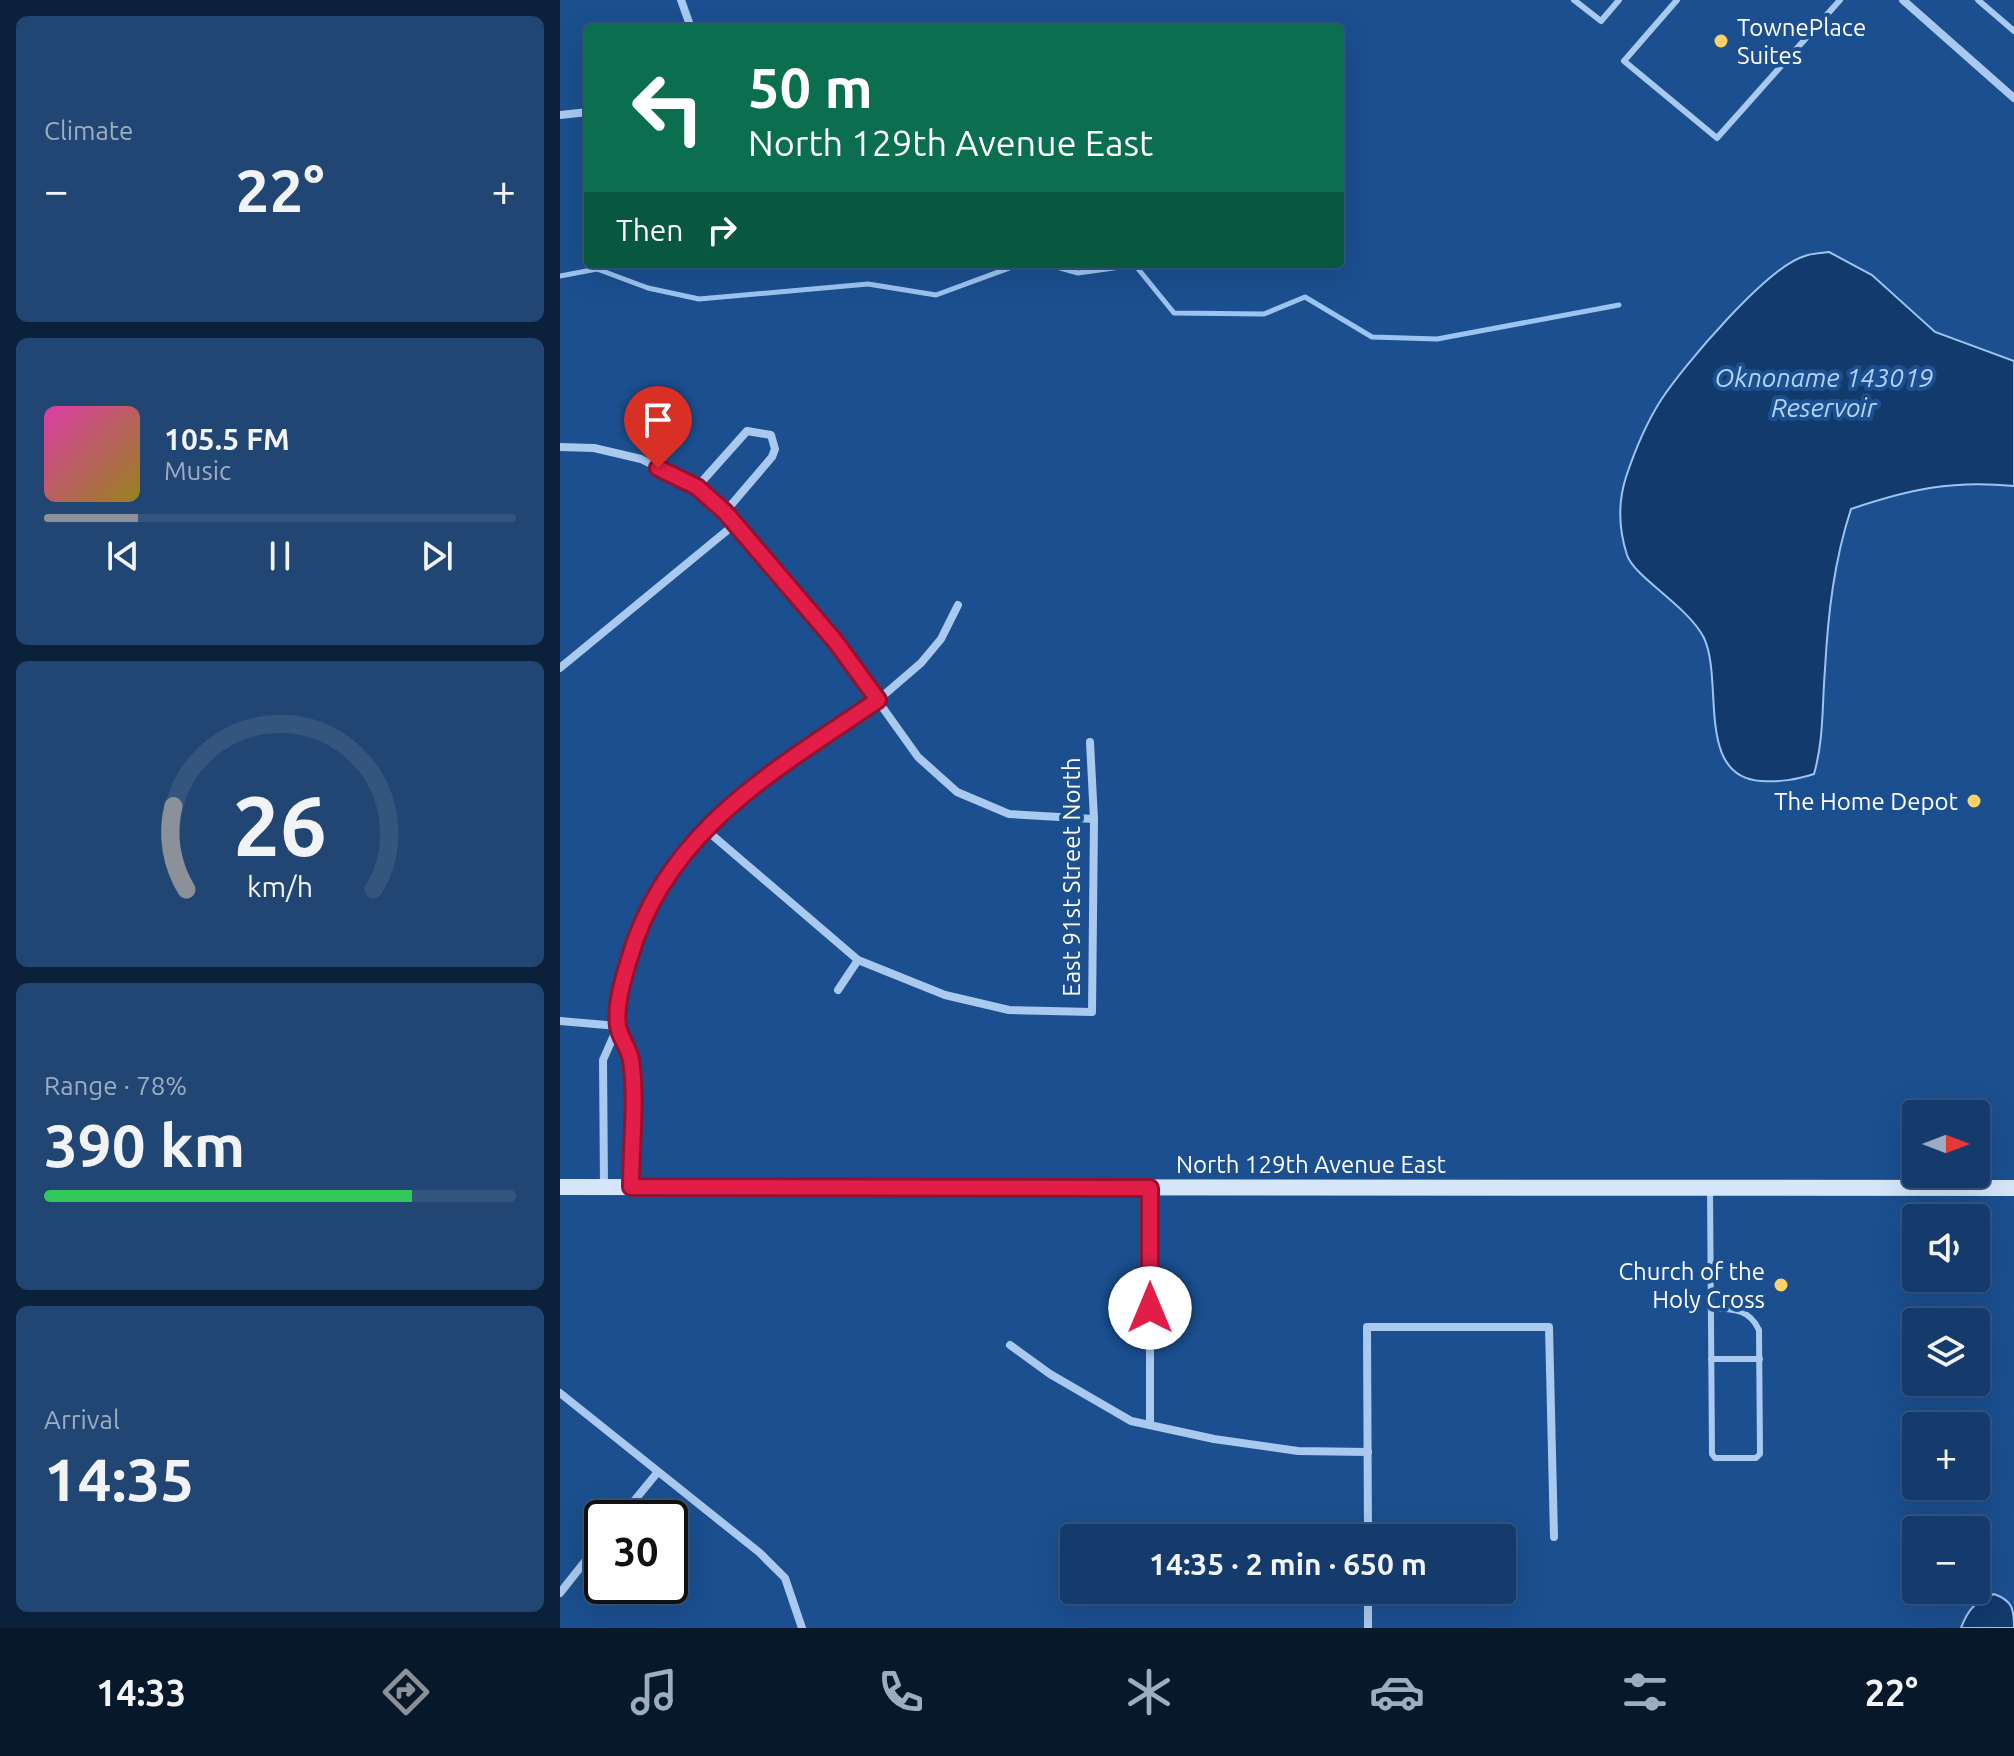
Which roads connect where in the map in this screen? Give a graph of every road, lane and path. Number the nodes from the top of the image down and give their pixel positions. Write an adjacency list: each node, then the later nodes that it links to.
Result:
1 (681, 0): 8 (street)
2 (1574, 0): 3 (lane)
3 (1619, 0)
4 (1677, 0): 5 (lane)
5 (1840, 0)
6 (1903, 0): 10 (street)
7 (1978, 0): 9 (lane)
8 (690, 24)
9 (2014, 31)
10 (2014, 98)
11 (584, 112): 12 (street)
12 (560, 115)
13 (560, 447): 14 (street)
14 (697, 487): 15 (street); 15 (street)
15 (725, 512): 16 (street)
16 (735, 524): 18 (street); 19 (street)
17 (958, 605): 19 (street)
18 (560, 668)
19 (878, 700): 21 (street); 22 (street)
20 (1090, 742): 21 (street, East 91st Street North)
21 (1094, 819): 23 (street, East 91st Street North)
22 (705, 829): 23 (street); 26 (street)
23 (858, 960): 24 (street)
24 (838, 990)
25 (560, 1021): 26 (street)
26 (618, 1026): 28 (street); 29 (street)
27 (560, 1187): 28 (main road, North 129th Avenue East)
28 (604, 1187): 29 (main road, North 129th Avenue East)
29 (631, 1187): 30 (main road, North 129th Avenue East)
30 (1150, 1188): 31 (main road, North 129th Avenue East); 38 (street)
31 (1710, 1188): 32 (main road, North 129th Avenue East); 33 (lane)
32 (2014, 1188)
33 (1710, 1308): 35 (lane); 36 (lane)
34 (1010, 1345): 38 (street)
35 (1711, 1359): 36 (lane); 36 (lane)
36 (1760, 1359)
37 (560, 1393): 40 (street)
38 (1150, 1424): 39 (street)
39 (1368, 1452): 42 (street); 43 (street)
40 (657, 1473): 41 (street); 47 (street)
41 (635, 1500)
42 (1368, 1524)
43 (1554, 1537)
44 (584, 1563): 45 (street)
45 (560, 1593)
46 (1368, 1604): 48 (street)
47 (802, 1628)
48 (1368, 1628)

